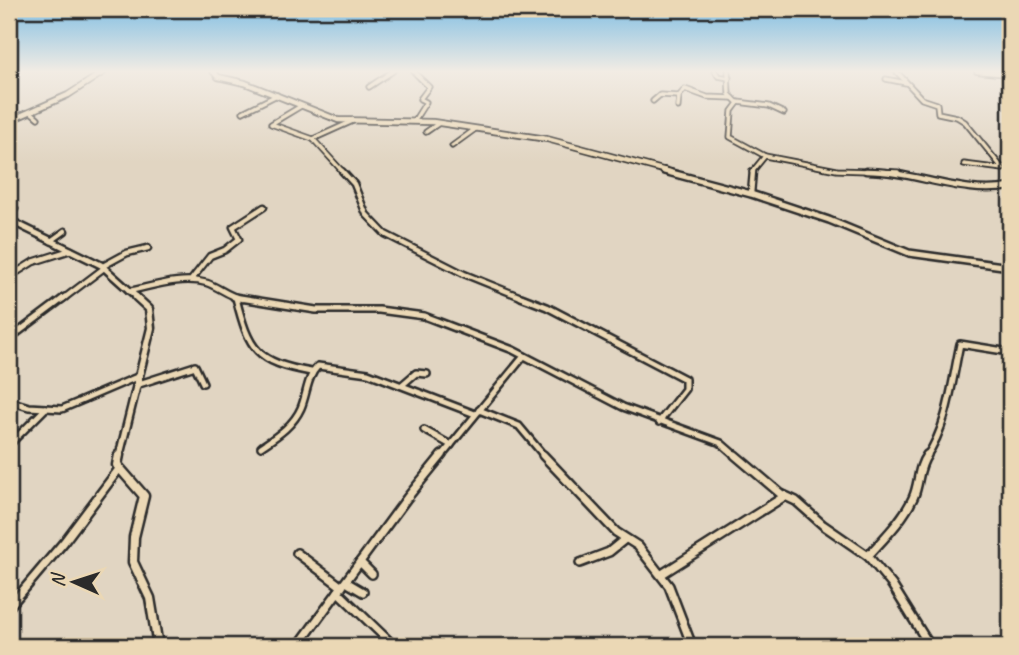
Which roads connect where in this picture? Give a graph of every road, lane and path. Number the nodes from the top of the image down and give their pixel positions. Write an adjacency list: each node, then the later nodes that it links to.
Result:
1 (54, 102): 10 (street)
2 (264, 102): 11 (street)
3 (291, 102): 8 (street)
4 (424, 102): 16 (street)
5 (678, 102): 9 (street)
6 (738, 102): 12 (street); 22 (street)
7 (928, 102): 24 (street)
8 (301, 106): 15 (street); 20 (street)
9 (678, 107)
10 (31, 112): 13 (street); 14 (street)
11 (243, 112)
12 (784, 113)
13 (38, 118)
14 (9, 121)
15 (353, 121): 16 (street); 20 (street)
16 (414, 121): 17 (street)
17 (439, 123): 18 (street); 19 (street)
18 (474, 130): 21 (street); 27 (street)
19 (426, 132)
20 (313, 139): 55 (street)
21 (452, 146)
22 (765, 156): 26 (street); 27 (street)
23 (964, 164): 24 (street)
24 (1003, 169): 25 (street)
25 (1010, 170)
26 (1010, 187)
27 (751, 194): 31 (street)
28 (264, 207): 39 (street)
29 (9, 220): 33 (street)
30 (65, 231): 33 (street)
31 (859, 232): 32 (street); 37 (street)
32 (859, 240)
33 (51, 241): 35 (street)
34 (148, 248): 36 (street)
35 (71, 250): 36 (street); 38 (street)
36 (103, 267): 40 (street); 42 (street)
37 (1010, 267)
38 (9, 278)
39 (192, 279): 40 (street); 41 (street)
40 (127, 291): 49 (street)
41 (236, 298): 44 (street); 46 (street)
42 (9, 339)
43 (1010, 352): 64 (street)
44 (524, 356): 54 (street); 55 (street)
45 (9, 368): 48 (street)
46 (311, 372): 51 (street); 59 (street)
47 (426, 374): 51 (street)
48 (9, 381)
49 (137, 381): 50 (street); 53 (street); 60 (street)
50 (203, 383)
51 (402, 385): 54 (street)
52 (9, 401): 53 (street)
53 (46, 408): 57 (street)
54 (477, 412): 58 (street); 62 (street)
55 (659, 422): 61 (street)
56 (424, 430): 58 (street)
57 (9, 445)
58 (451, 445): 65 (street)
59 (261, 447)
60 (119, 469): 71 (street); 72 (street)
61 (785, 496): 64 (street); 68 (street)
62 (625, 539): 66 (street); 68 (street)
63 (297, 553): 69 (street)
64 (868, 556): 76 (street)
65 (359, 562): 67 (street); 69 (street)
66 (580, 563)
67 (372, 574)
68 (662, 574): 75 (street)
69 (342, 587): 70 (street); 73 (street); 74 (street)
70 (363, 592)
71 (9, 607)
72 (158, 646)
73 (298, 646)
74 (394, 646)
75 (692, 646)
76 (930, 646)

